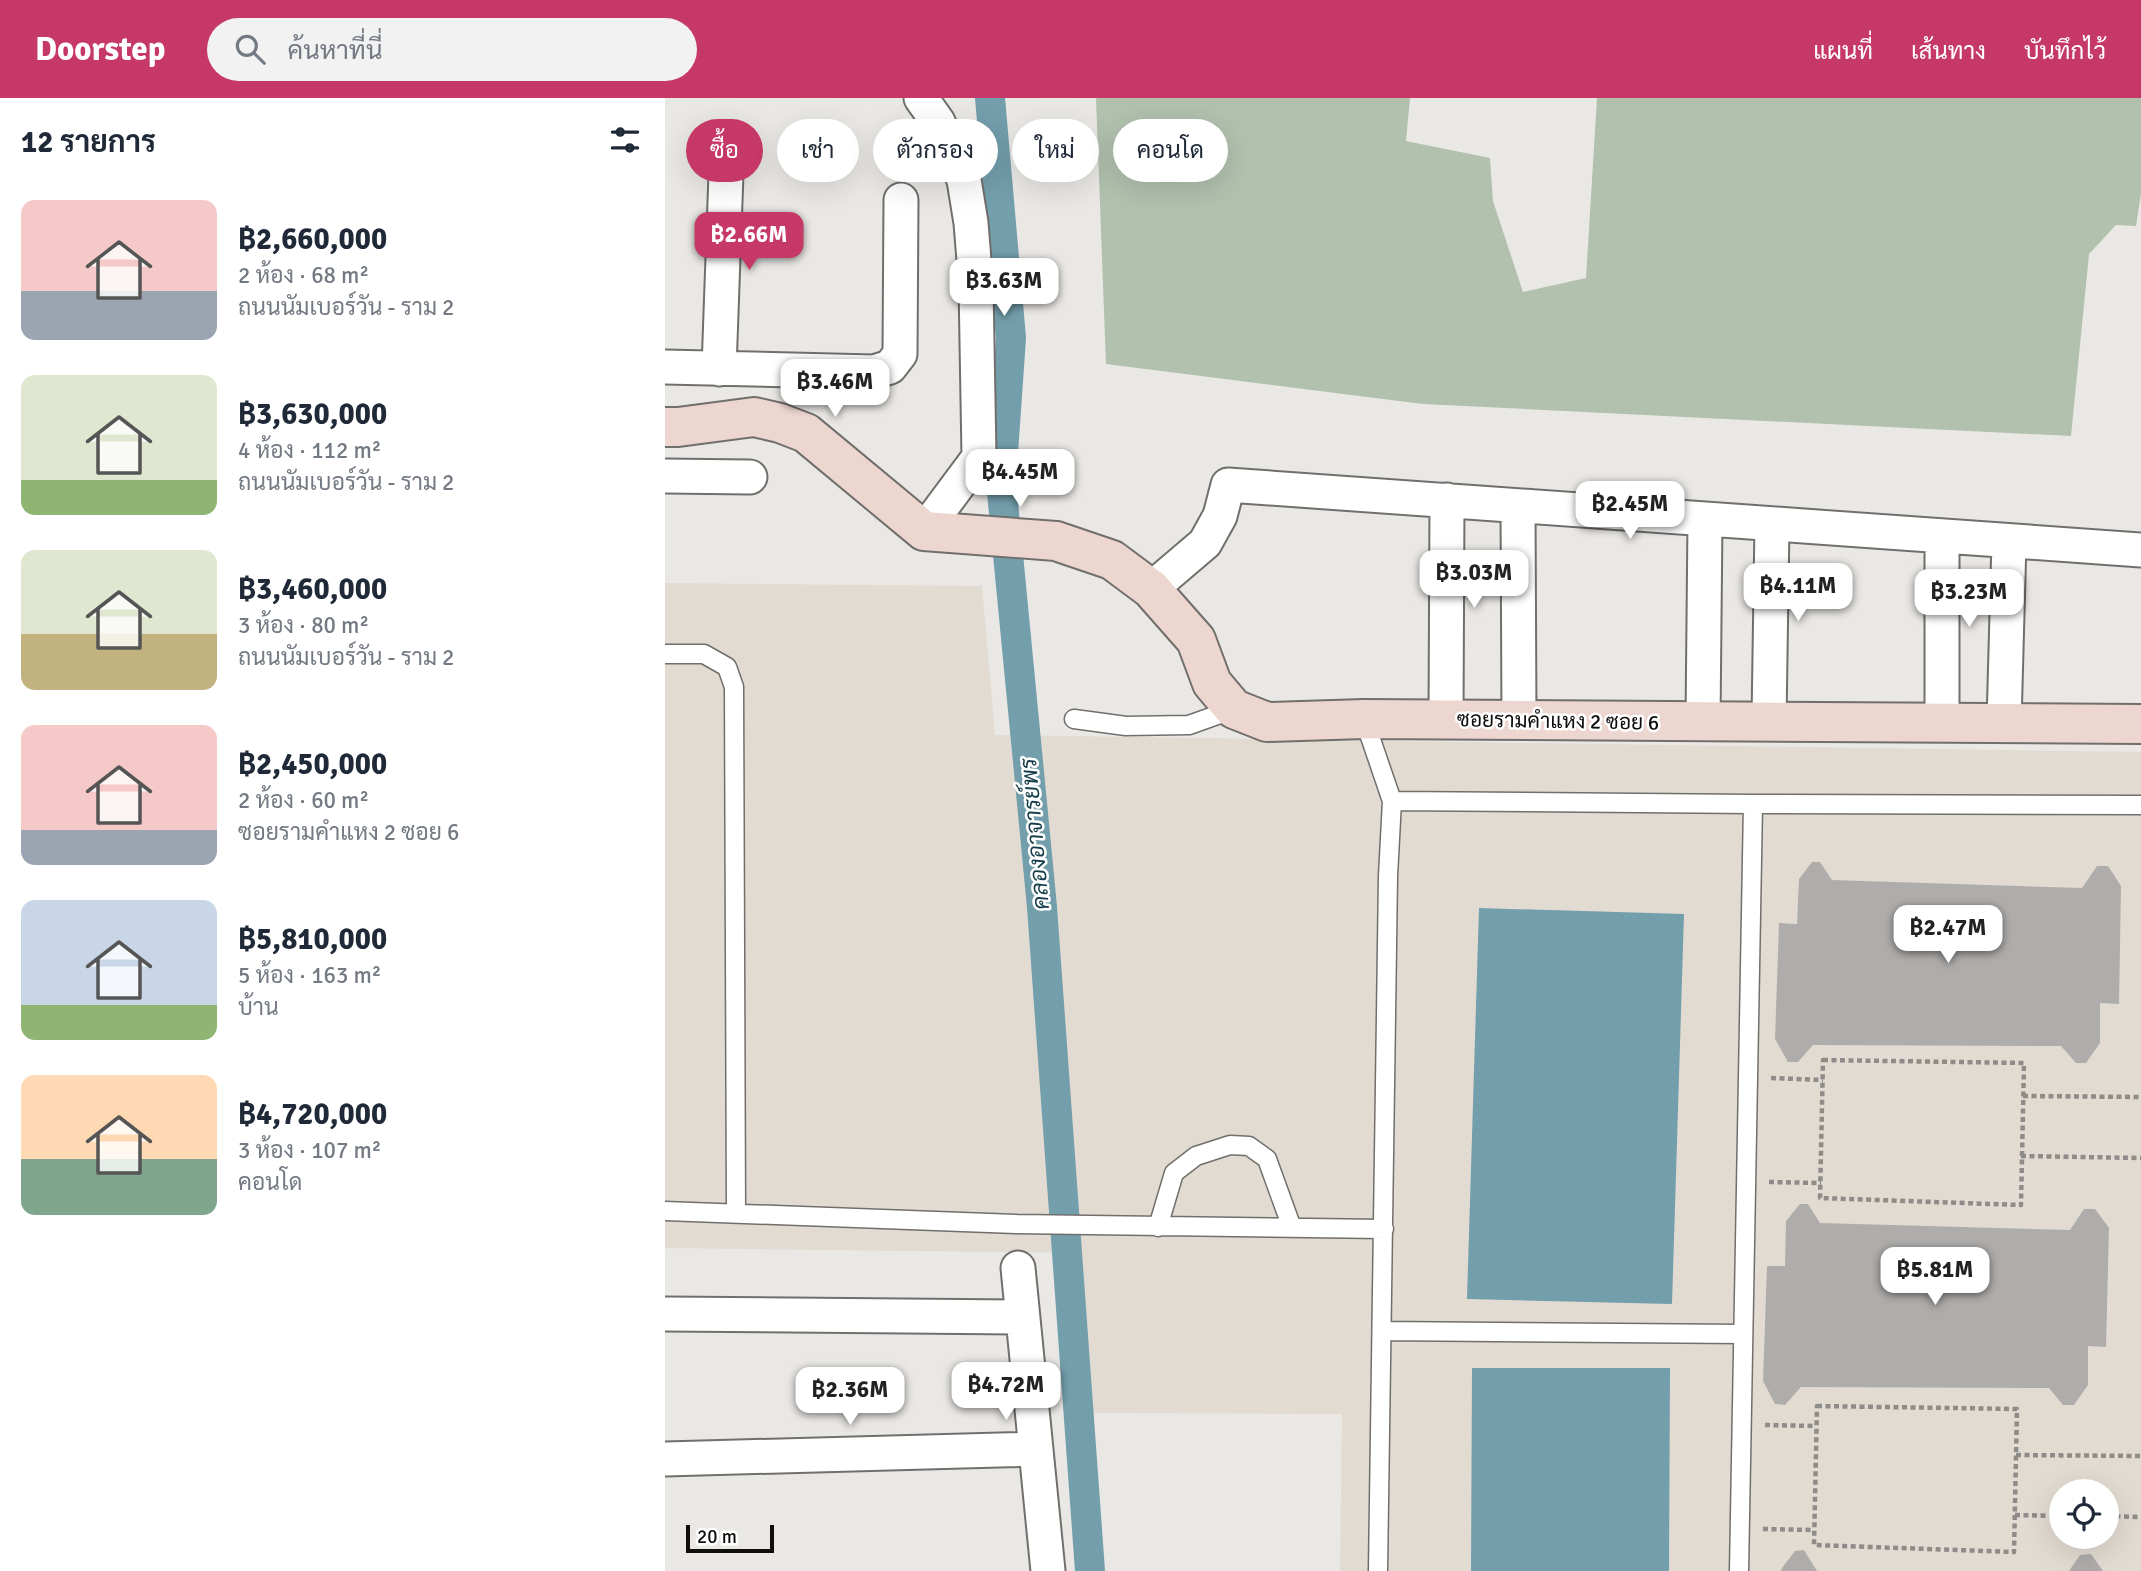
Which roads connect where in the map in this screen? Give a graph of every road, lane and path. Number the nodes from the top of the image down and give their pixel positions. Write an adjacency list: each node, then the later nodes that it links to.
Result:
1 (921, 98): 13 (street)
2 (726, 182): 5 (street)
3 (901, 200): 5 (street)
4 (665, 367): 5 (street)
5 (719, 369)
6 (671, 427): 7 (street); 13 (street)
7 (671, 476): 8 (street)
8 (750, 477)
9 (1447, 500): 10 (street); 17 (street); 22 (street)
10 (1518, 506): 11 (street); 23 (street)
11 (1705, 519): 12 (street); 25 (street)
12 (1773, 524): 14 (street); 24 (street)
13 (924, 531): 17 (street, ซอยรามคำแหง 2 ซอย 6)
14 (1942, 536): 15 (street); 26 (street)
15 (2008, 541): 16 (street); 27 (street)
16 (2141, 550)
17 (1151, 589): 19 (street, ซอยรามคำแหง 2 ซอย 6)
18 (665, 654): 41 (lane)
19 (1234, 709): 20 (lane); 21 (street, ซอยรามคำแหง 2 ซอย 6)
20 (1074, 719)
21 (1364, 719): 22 (street, ซอยรามคำแหง 2 ซอย 6); 29 (lane)
22 (1446, 720): 23 (street, ซอยรามคำแหง 2 ซอย 6)
23 (1519, 720): 25 (street, ซอยรามคำแหง 2 ซอย 6)
24 (1769, 721): 25 (street, ซอยรามคำแหง 2 ซอย 6); 26 (street, ซอยรามคำแหง 2 ซอย 6)
25 (1703, 722)
26 (1942, 722): 27 (street, ซอยรามคำแหง 2 ซอย 6)
27 (2004, 723): 28 (street, ซอยรามคำแหง 2 ซอย 6)
28 (2141, 723)
29 (1392, 801): 30 (lane); 44 (lane)
30 (1753, 804): 31 (lane); 32 (lane)
31 (2141, 805)
32 (1748, 1078): 33 (path); 38 (lane)
33 (1823, 1080): 34 (path); 39 (path)
34 (2023, 1096): 35 (path); 36 (path)
35 (2141, 1097)
36 (2021, 1156): 37 (path); 39 (path)
37 (2141, 1158)
38 (1746, 1182): 39 (path); 49 (lane)
39 (1821, 1183)
40 (665, 1211): 41 (lane)
41 (736, 1213): 42 (lane)
42 (1158, 1227): 43 (lane); 43 (lane)
43 (1292, 1228): 44 (lane)
44 (1384, 1229): 48 (lane)
45 (1018, 1268): 47 (street)
46 (665, 1314): 47 (street)
47 (1022, 1317): 52 (street)
48 (1382, 1331): 49 (lane); 63 (lane)
49 (1743, 1334): 50 (lane)
50 (1741, 1424): 51 (path); 60 (lane)
51 (1816, 1426): 53 (path); 61 (path)
52 (1036, 1450): 55 (street); 62 (street)
53 (2016, 1455): 54 (path); 56 (path)
54 (2141, 1456)
55 (665, 1459)
56 (2015, 1515): 57 (path); 61 (path)
57 (2049, 1516)
58 (2119, 1516): 59 (path)
59 (2141, 1517)
60 (1739, 1528): 61 (path); 64 (lane)
61 (1814, 1530)
62 (1048, 1571)
63 (1378, 1571)
64 (1739, 1571)

